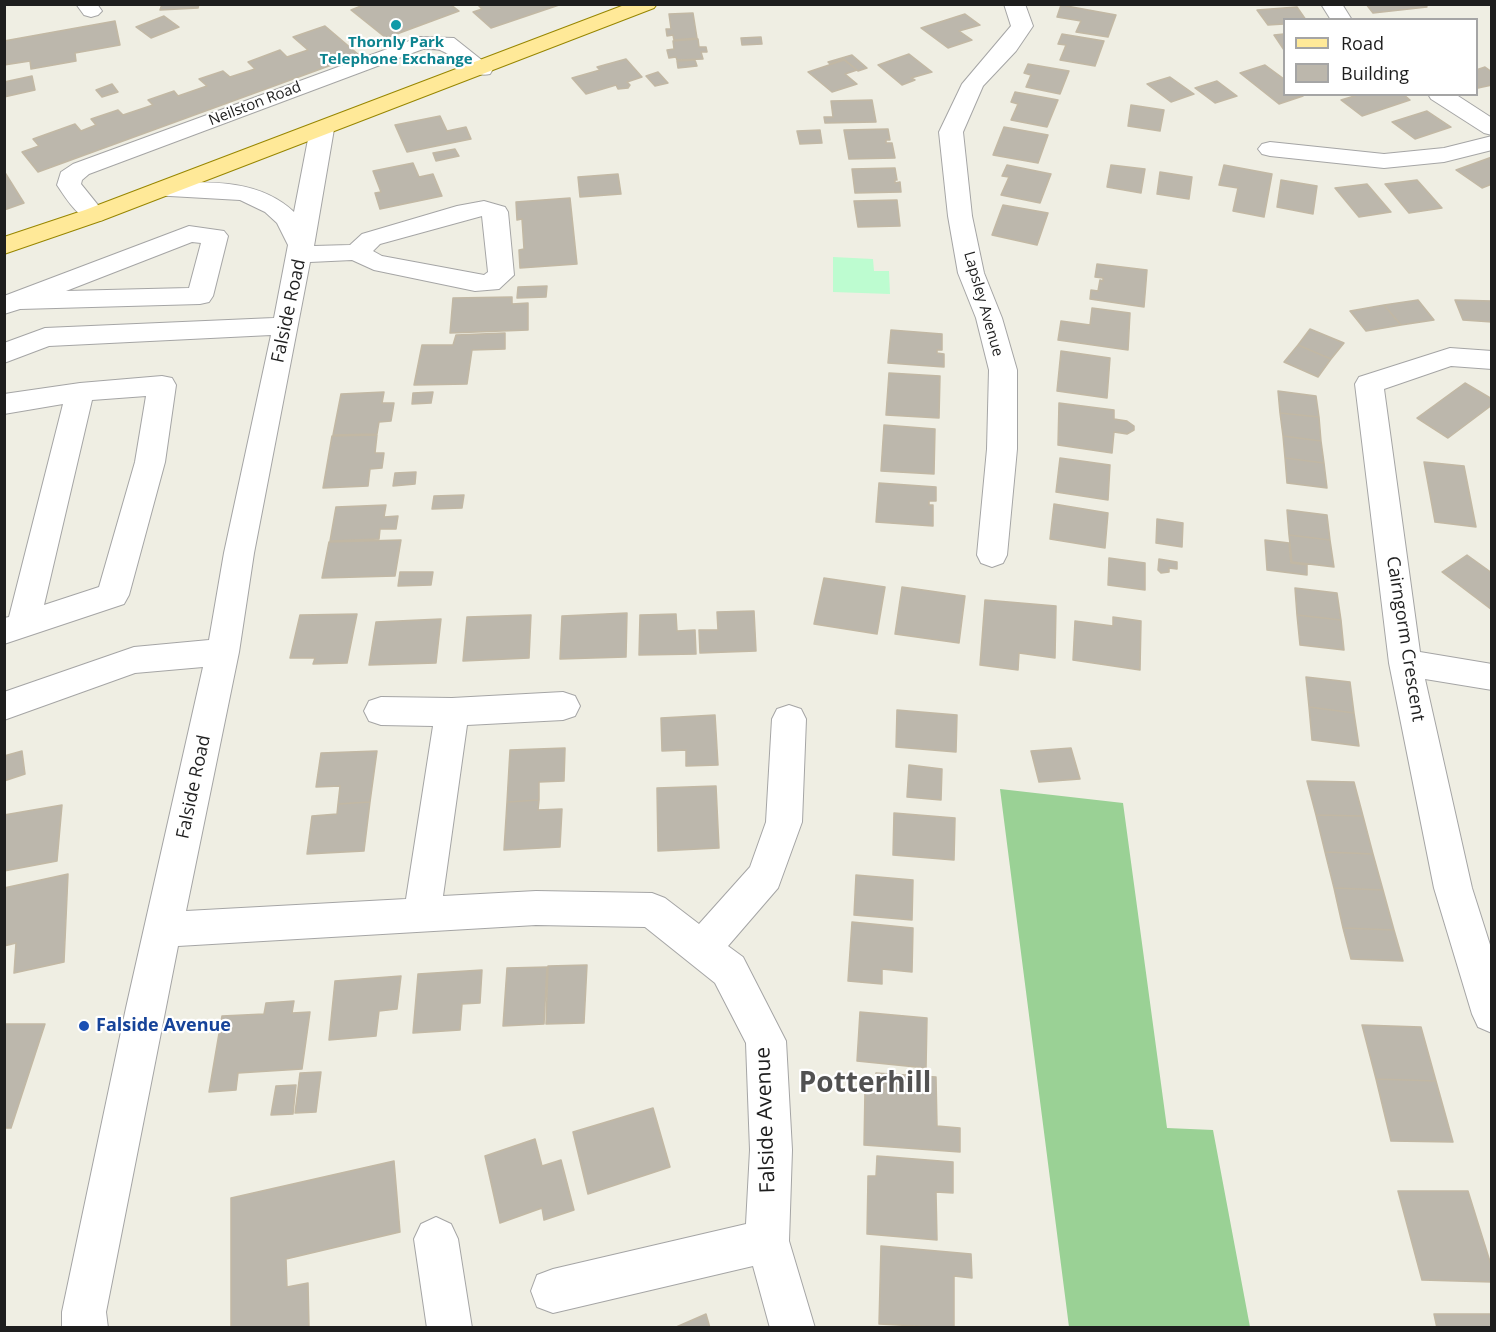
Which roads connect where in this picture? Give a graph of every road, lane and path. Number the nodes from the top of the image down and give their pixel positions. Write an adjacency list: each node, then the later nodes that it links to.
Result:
1 (647, 4): 5 (main road)
2 (1014, 4): 22 (street, Lapsley Avenue)
3 (1331, 4): 4 (street)
4 (1341, 18)
5 (482, 69): 8 (main road); 12 (street, Neilston Road)
6 (1442, 96): 7 (street)
7 (1491, 128)
8 (322, 129): 11 (main road); 14 (street, Falside Road)
9 (1491, 143): 10 (street)
10 (1270, 149)
11 (161, 190): 12 (main road); 14 (street, Falside Road)
12 (94, 215): 13 (main road)
13 (4, 246)
14 (301, 251): 15 (street); 17 (street, Falside Road)
15 (357, 252): 15 (street)
16 (11, 304): 16 (street)
17 (286, 326): 18 (street); 24 (street, Falside Road)
18 (4, 354)
19 (1491, 360): 25 (street, Cairngorm Crescent)
20 (80, 392): 21 (street); 23 (street); 23 (street)
21 (4, 404)
22 (992, 555)
23 (14, 629)
24 (224, 652): 27 (street); 33 (street, Falside Road)
25 (1405, 663): 26 (street); 35 (street, Cairngorm Crescent)
26 (1491, 677)
27 (4, 706)
28 (563, 706): 30 (street)
29 (381, 711): 30 (street)
30 (452, 712): 32 (street)
31 (789, 719): 34 (street)
32 (422, 916): 33 (street, Falside Avenue); 34 (street, Falside Avenue)
33 (163, 930): 39 (street, Falside Road)
34 (702, 949): 37 (street, Falside Avenue)
35 (1491, 1014)
36 (436, 1239): 40 (street)
37 (766, 1241): 38 (street); 41 (street, Falside Avenue)
38 (553, 1291)
39 (85, 1328)
40 (450, 1328)
41 (793, 1328)

